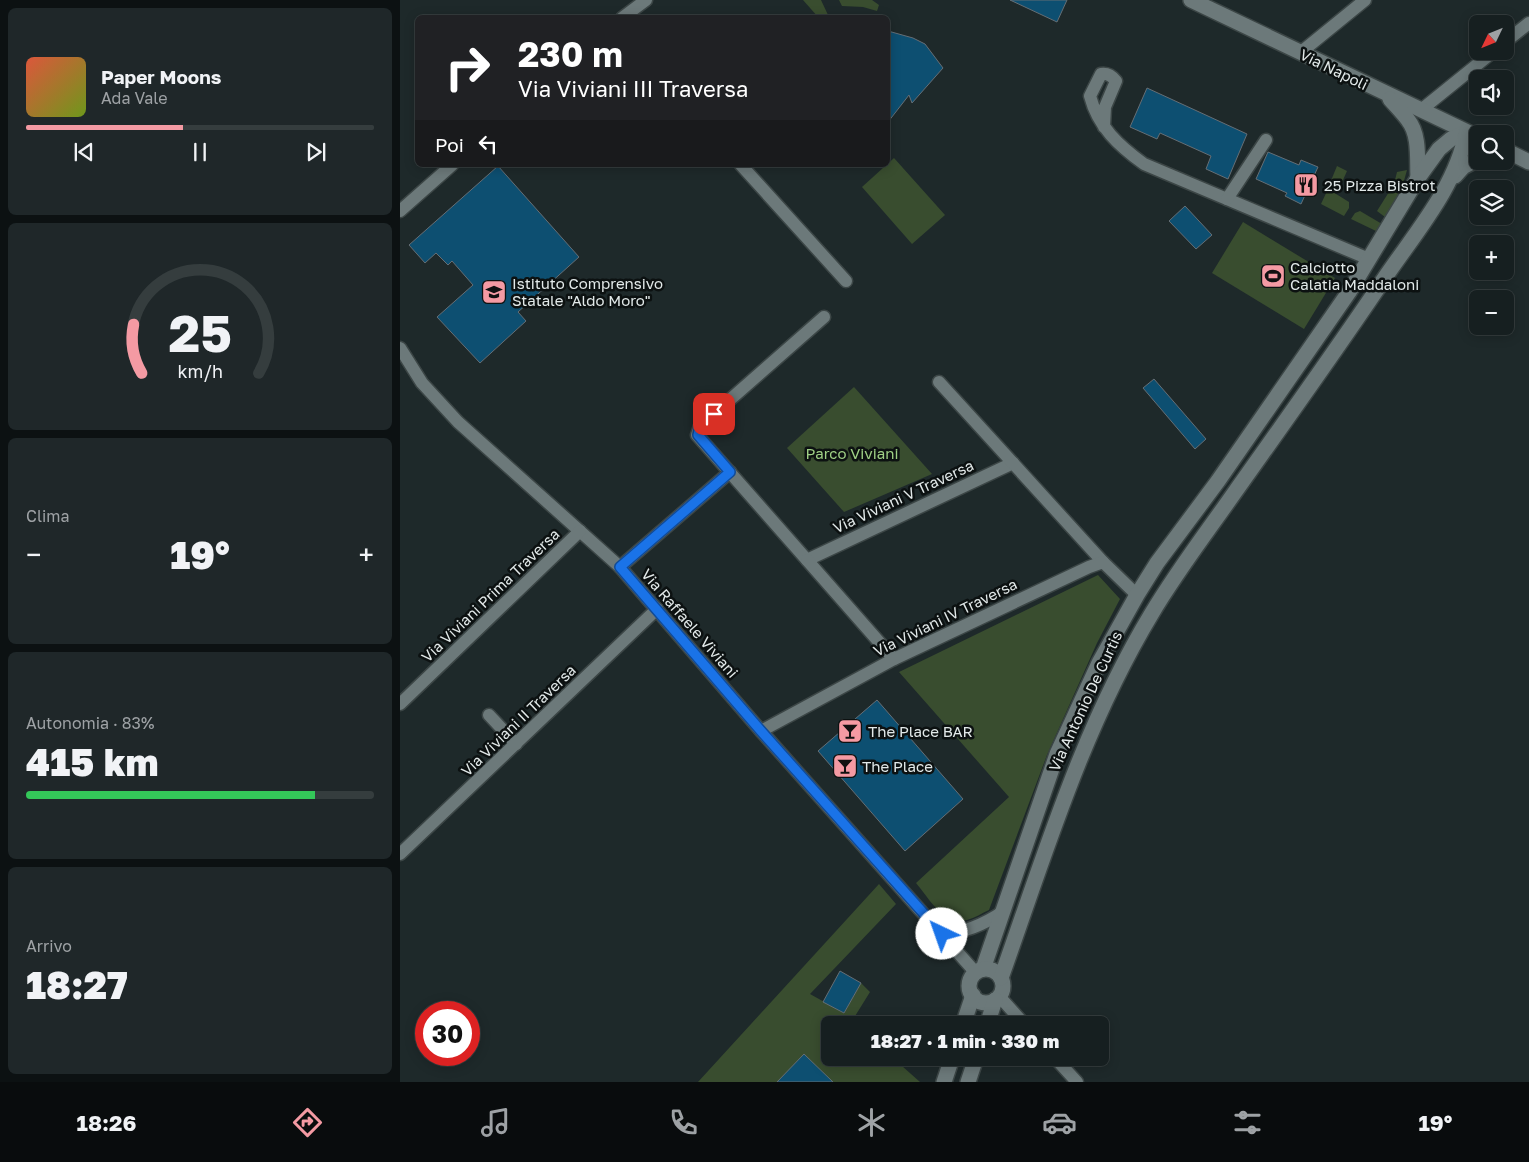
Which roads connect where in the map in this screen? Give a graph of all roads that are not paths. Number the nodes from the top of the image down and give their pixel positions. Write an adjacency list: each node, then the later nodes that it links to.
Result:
1 (646, 0): 4 (street)
2 (1191, 0): 7 (street, Via Napoli)
3 (1366, 0): 7 (street)
4 (626, 15)
5 (1529, 23): 6 (street)
6 (1514, 35)
7 (1300, 53): 9 (street, Via Napoli)
8 (1483, 60): 10 (street)
9 (1384, 92): 10 (street, Via Napoli); 21 (street)
10 (1421, 110): 12 (street, Via Napoli)
11 (1104, 127): 23 (street)
12 (1469, 133)
13 (1469, 135): 21 (street, Via Antonio De Curtis)
14 (1469, 139): 22 (street, Via Antonio De Curtis)
15 (1266, 140): 23 (street)
16 (1514, 155): 17 (street)
17 (1529, 162)
18 (1469, 164): 22 (street, Via Antonio De Curtis)
19 (450, 167): 24 (street)
20 (744, 167): 26 (street)
21 (1418, 178): 25 (street, Via Antonio De Curtis)
22 (1444, 191): 33 (street, Via Antonio De Curtis)
23 (1227, 199): 25 (street)
24 (400, 211)
25 (1369, 259): 32 (street, Via Antonio De Curtis)
26 (846, 281)
27 (824, 317): 31 (street)
28 (401, 352): 34 (street, Via Raffaele Viviani)
29 (939, 382): 30 (street)
30 (1013, 462): 35 (street, Via Viviani V Traversa); 36 (street)
31 (730, 472): 35 (street); 37 (street)
32 (1218, 481): 33 (street); 38 (street, Via Antonio De Curtis)
33 (1234, 493): 49 (street, Via Antonio De Curtis)
34 (580, 531): 37 (street, Via Raffaele Viviani); 41 (street, Via Viviani Prima Traversa)
35 (807, 560): 40 (street)
36 (1103, 562): 38 (street); 40 (street, Via Viviani IV Traversa)
37 (620, 567): 39 (street, Via Raffaele Viviani)
38 (1137, 595): 46 (street, Via Antonio De Curtis)
39 (657, 610): 43 (street, Via Raffaele Viviani); 44 (street, Via Viviani II Traversa)
40 (894, 659): 43 (street, Via Viviani IV Traversa)
41 (400, 704)
42 (489, 715): 44 (street)
43 (761, 731): 47 (street, Via Raffaele Viviani)
44 (516, 744): 45 (street, Via Viviani II Traversa)
45 (400, 854)
46 (1004, 911): 47 (street); 48 (street, Via Antonio De Curtis)
47 (942, 934): 48 (street, Via Raffaele Viviani)
48 (980, 971): 49 (street); 50 (street, Via Antonio De Curtis)
49 (1002, 978): 51 (street, Via Antonio De Curtis)
50 (973, 995): 51 (street); 52 (street, Via Antonio De Curtis)
51 (997, 998): 53 (street, Via Antonio De Curtis); 54 (street)
52 (966, 1016)
53 (990, 1016)
54 (1016, 1016)
55 (949, 1066): 58 (street)
56 (973, 1066): 59 (street)
57 (1062, 1066): 60 (street)
58 (944, 1082)
59 (968, 1082)
60 (1077, 1082)

